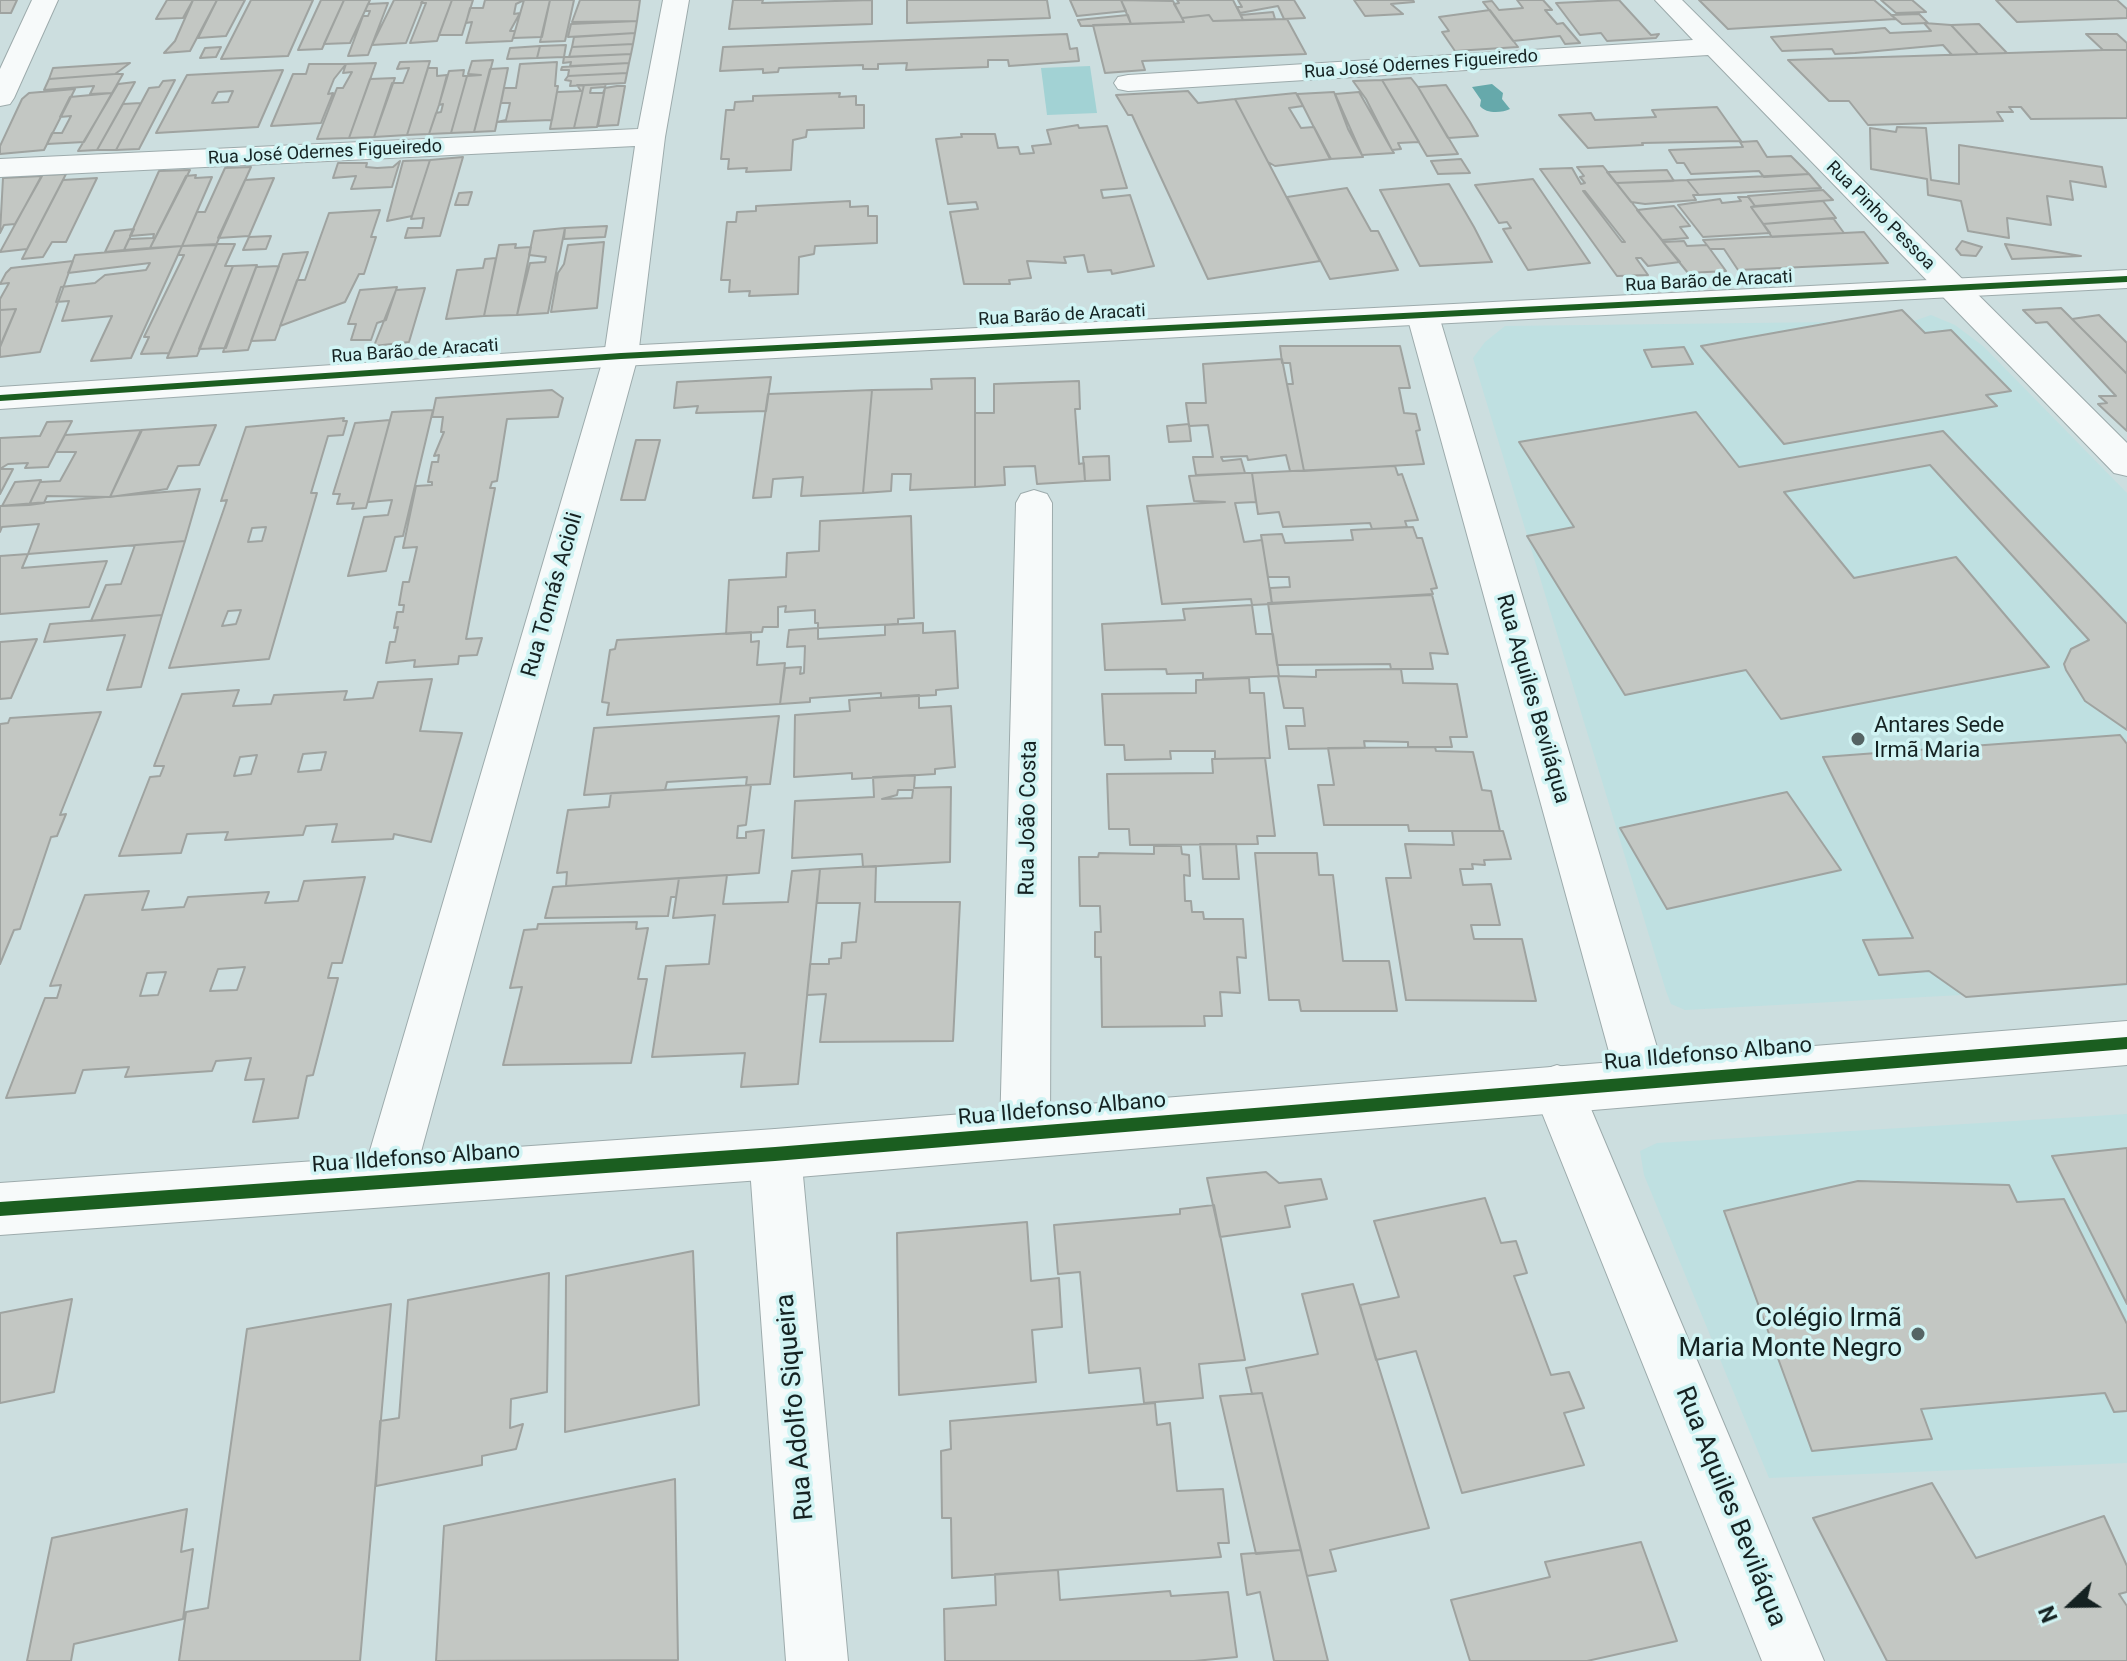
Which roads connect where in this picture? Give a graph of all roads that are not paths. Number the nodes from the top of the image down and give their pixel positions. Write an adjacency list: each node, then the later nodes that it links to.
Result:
1 (45, 0): 6 (street)
2 (676, 0): 7 (street, Rua Tomás Acioli)
3 (1668, 0): 4 (street, Rua Pinho Pessoa)
4 (1714, 47): 5 (street, Rua José Odernes Figueiredo); 10 (street, Rua Pinho Pessoa)
5 (1128, 83)
6 (0, 98)
7 (651, 137): 8 (street, Rua José Odernes Figueiredo); 12 (street, Rua Tomás Acioli)
8 (0, 168)
9 (2127, 279): 10 (street, Rua Barão de Aracati)
10 (1950, 287): 11 (street, Rua Barão de Aracati); 14 (street, Rua Pinho Pessoa)
11 (1423, 316): 12 (street, Rua Barão de Aracati); 17 (street, Rua Aquiles Beviláqua)
12 (621, 356): 13 (street, Rua Barão de Aracati); 21 (street, Rua Tomás Acioli)
13 (0, 398)
14 (2127, 464)
15 (1034, 503): 19 (street, Rua João Costa)
16 (2127, 1043): 17 (street, Rua Ildefonso Albano)
17 (1642, 1081): 18 (street, Rua Ildefonso Albano)
18 (1557, 1088): 19 (street, Rua Ildefonso Albano); 24 (street, Rua Aquiles Beviláqua)
19 (1025, 1133): 20 (street, Rua Ildefonso Albano)
20 (775, 1154): 21 (street, Rua Ildefonso Albano); 23 (street, Rua Adolfo Siqueira)
21 (387, 1181): 22 (street, Rua Ildefonso Albano)
22 (0, 1209)
23 (817, 1661)
24 (1793, 1661)

